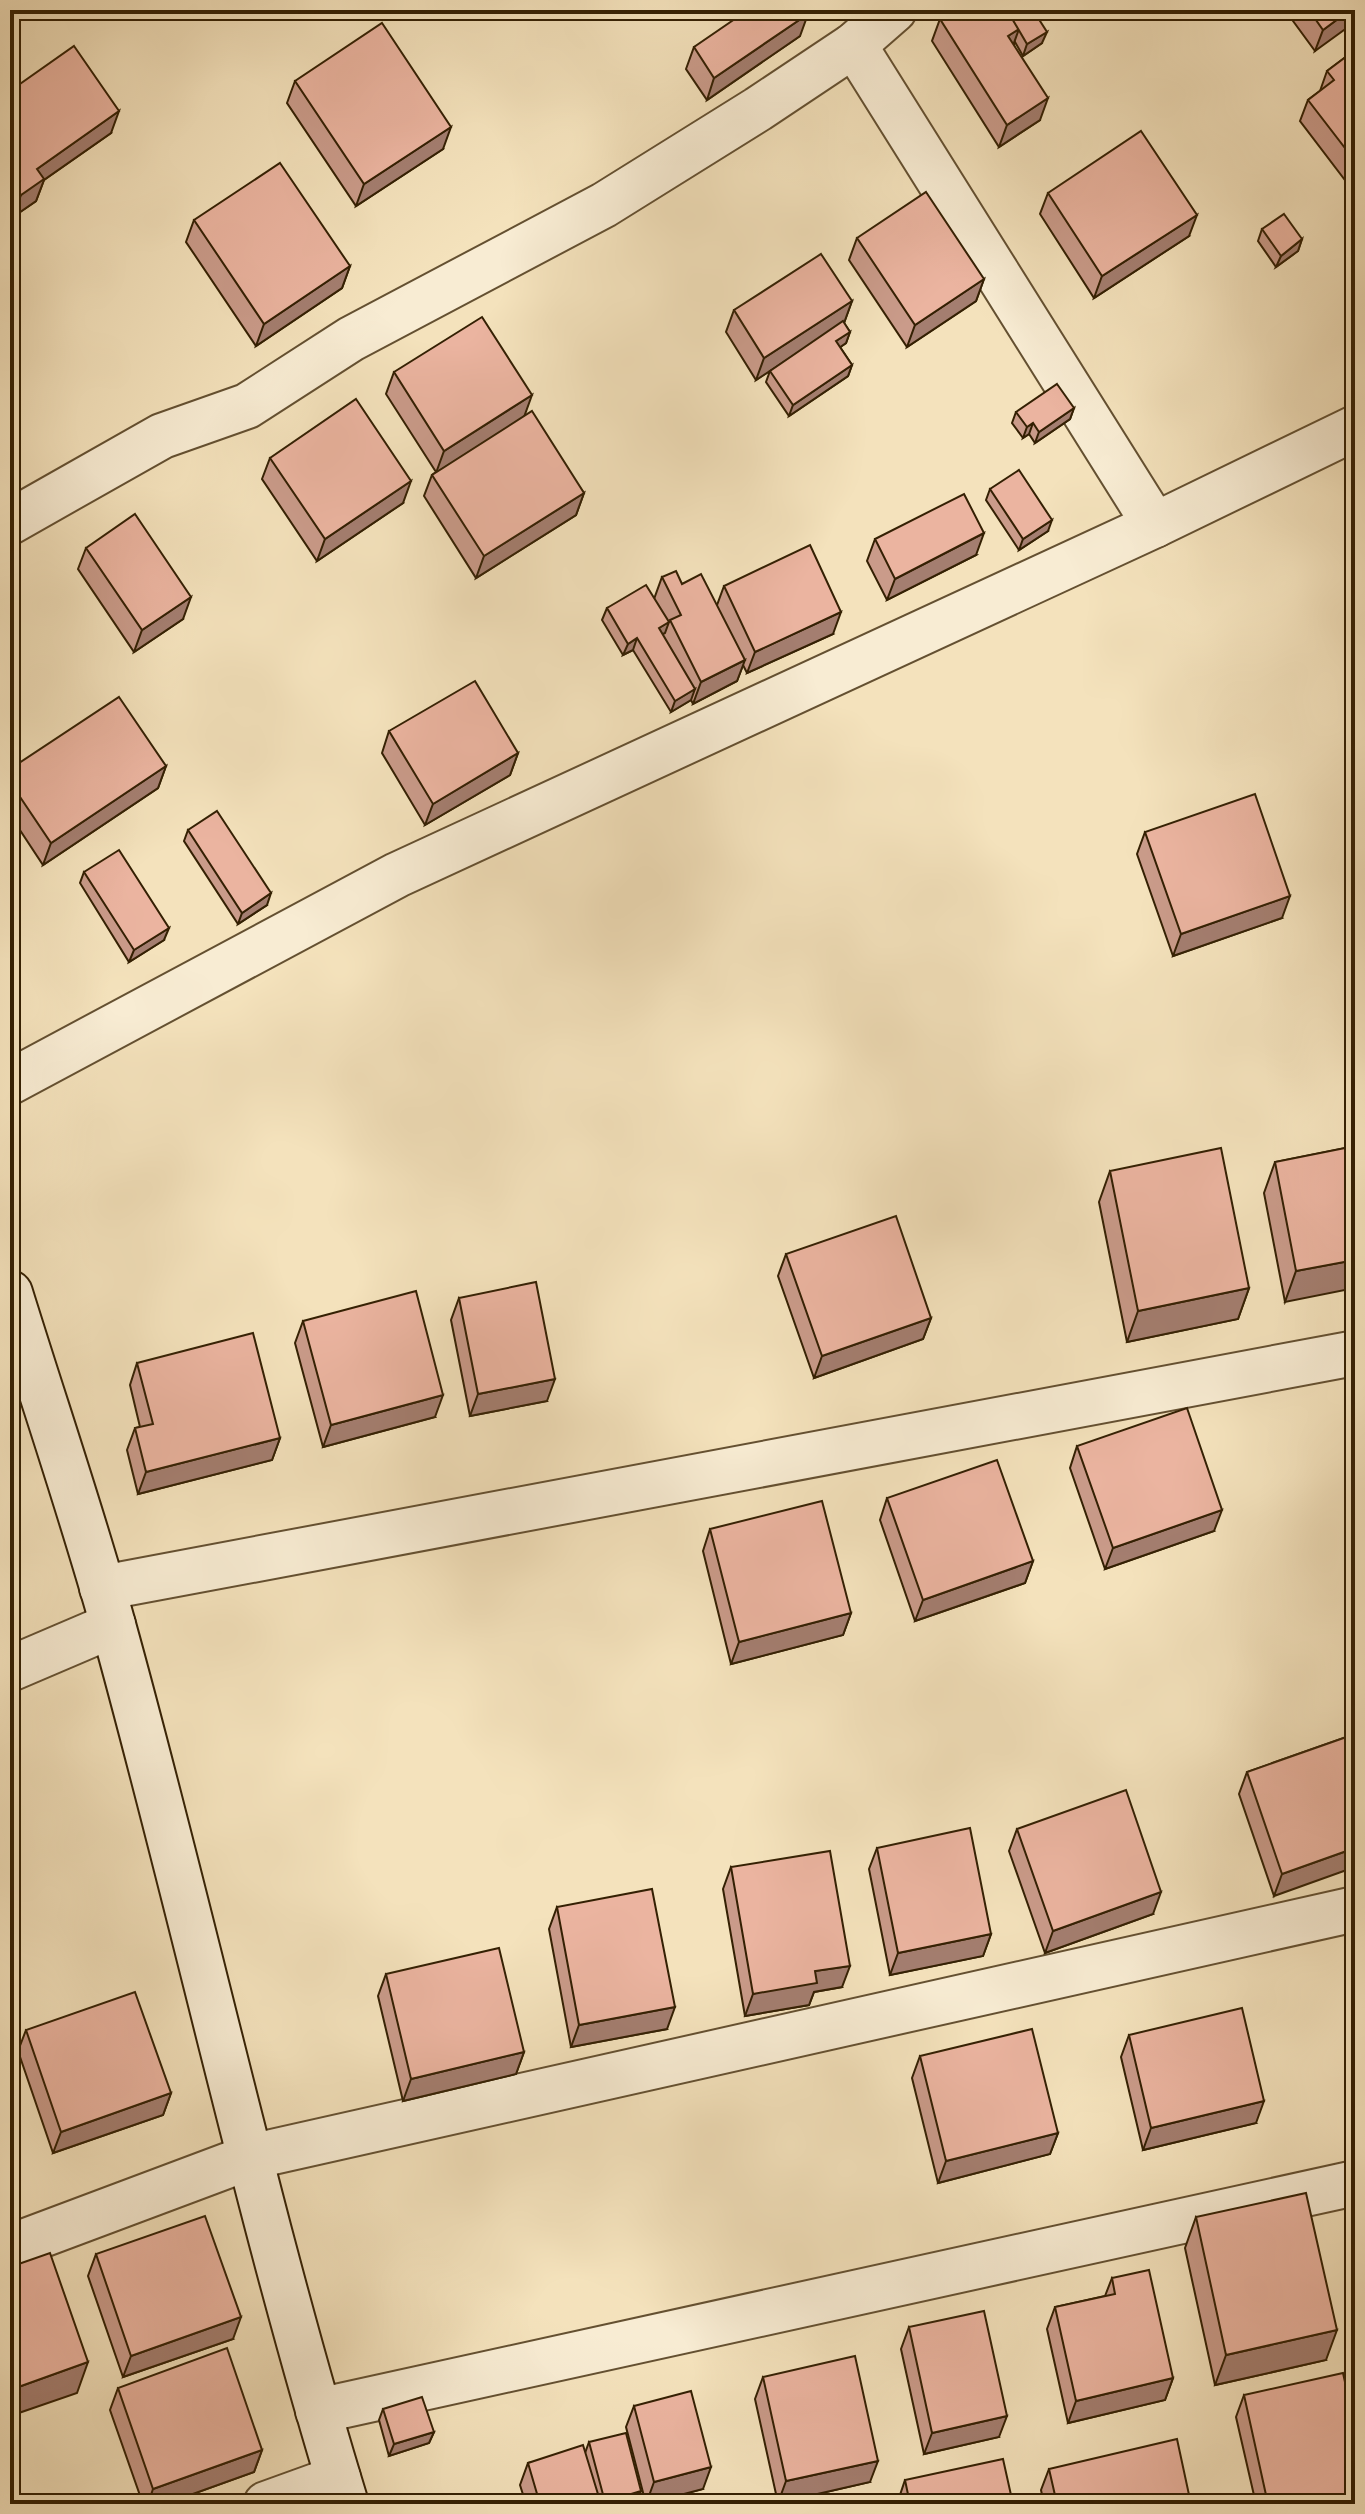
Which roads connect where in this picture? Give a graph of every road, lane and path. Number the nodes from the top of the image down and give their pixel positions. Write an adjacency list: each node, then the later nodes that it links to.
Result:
1 (894, 10): 2 (street)
2 (854, 45): 4 (street); 5 (street)
3 (1355, 428): 5 (street)
4 (10, 522)
5 (1155, 525): 6 (street)
6 (10, 1082)
7 (10, 1293): 9 (street)
8 (1355, 1353): 9 (street)
9 (107, 1607): 10 (street); 12 (street)
10 (10, 1669)
11 (1355, 1909): 12 (street)
12 (250, 2157): 14 (street); 15 (street)
13 (1355, 2183): 15 (street)
14 (10, 2247)
15 (318, 2411): 16 (street)
16 (342, 2491): 17 (street)
17 (266, 2504)

